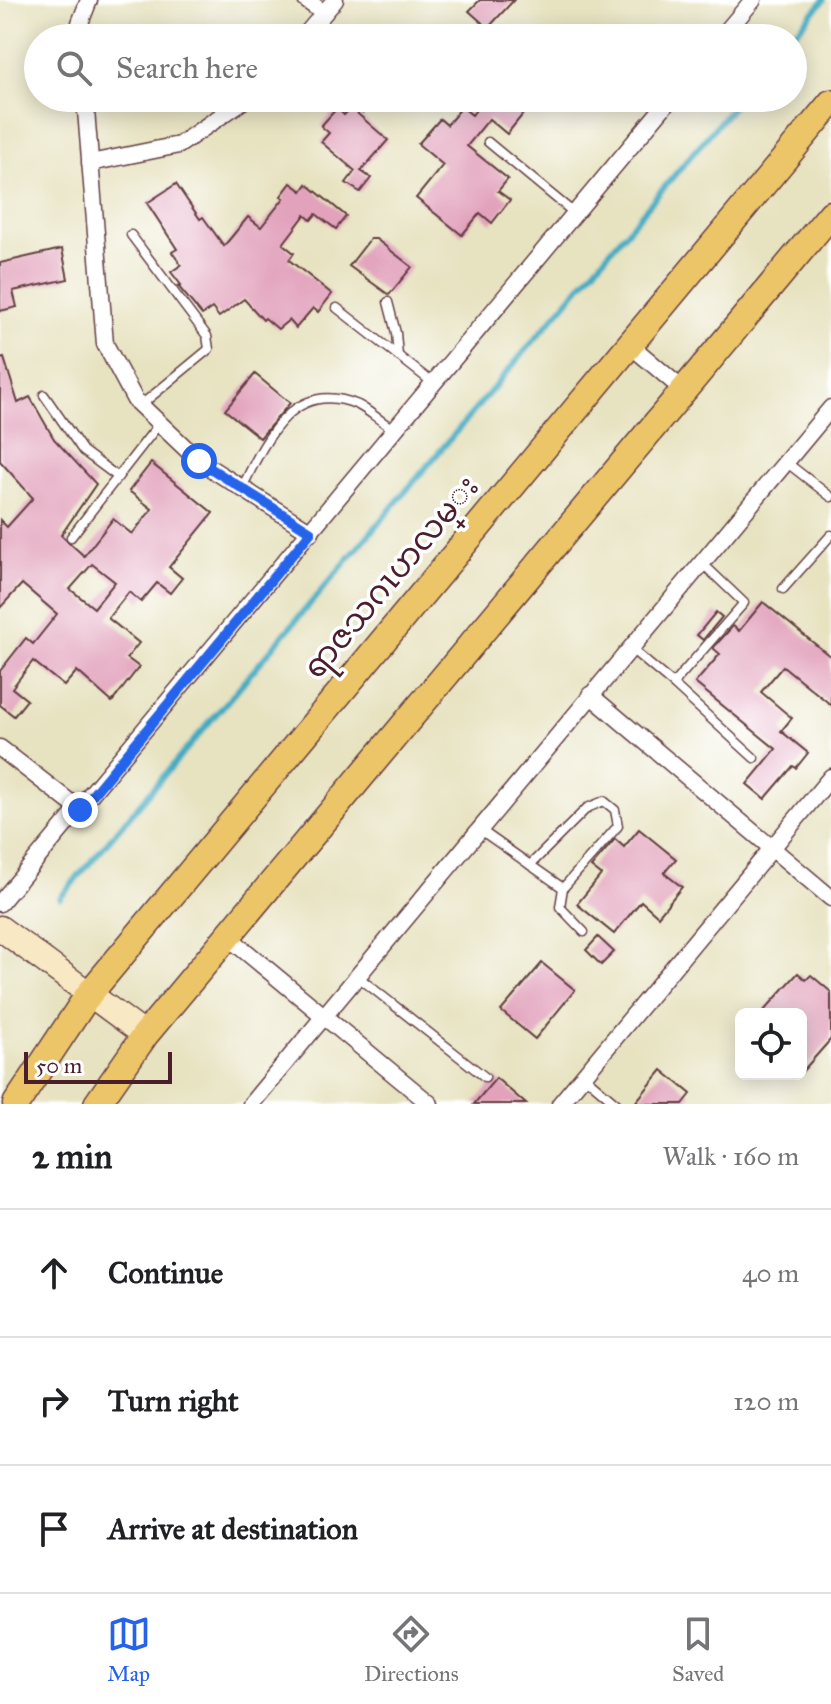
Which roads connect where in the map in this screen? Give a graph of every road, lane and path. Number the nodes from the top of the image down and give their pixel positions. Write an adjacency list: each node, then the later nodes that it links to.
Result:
1 (89, 0): 5 (street)
2 (306, 0): 4 (street)
3 (753, 0): 7 (street)
4 (329, 7): 6 (street)
5 (80, 24)
6 (315, 24)
7 (733, 24)
8 (831, 103): 19 (main road, ရာဇသဂၤဟလမ္း)
9 (86, 112): 13 (street)
10 (227, 112): 13 (street)
11 (659, 112): 14 (street)
12 (488, 142): 14 (lane)
13 (90, 163): 24 (street)
14 (575, 214): 21 (street)
15 (831, 214): 22 (main road)
16 (131, 235): 24 (lane)
17 (388, 302): 20 (lane)
18 (337, 308): 20 (lane)
19 (629, 344): 22 (street); 54 (main road, ရာဇသဂၤဟလမ္း)
20 (398, 356): 21 (lane)
21 (434, 384): 32 (street)
22 (683, 390): 52 (main road)
23 (44, 395): 29 (lane)
24 (140, 405): 26 (street)
25 (831, 408): 28 (street)
26 (160, 423): 29 (lane); 30 (street)
27 (389, 426): 30 (lane)
28 (786, 462): 31 (lane); 35 (street)
29 (118, 477): 34 (lane)
30 (242, 488): 32 (street)
31 (831, 497)
32 (311, 532): 43 (street)
33 (831, 535): 36 (lane)
34 (71, 537)
35 (701, 563): 37 (street); 38 (lane)
36 (783, 589)
37 (630, 648): 38 (lane); 39 (street)
38 (673, 684): 41 (lane)
39 (590, 695): 44 (street); 45 (street)
40 (0, 748): 43 (street)
41 (754, 758)
42 (831, 777): 45 (street)
43 (80, 810): 49 (street)
44 (479, 829): 46 (lane); 53 (street)
45 (772, 848): 48 (street); 57 (street)
46 (530, 865): 47 (lane); 47 (lane)
47 (563, 888): 51 (lane)
48 (831, 898)
49 (0, 903)
50 (0, 928): 54 (main road)
51 (584, 932)
52 (227, 936): 55 (street); 56 (main road)
53 (356, 975): 55 (street); 58 (lane)
54 (89, 994): 56 (main road); 59 (main road, ရာဇသဂၤဟလမ္း)
55 (323, 1015): 61 (street); 62 (street)
56 (145, 1035): 60 (main road)
57 (583, 1076): 63 (street); 64 (lane)
58 (485, 1077)
59 (16, 1104)
60 (97, 1104)
61 (251, 1104)
62 (430, 1104)
63 (560, 1104)
64 (617, 1104)

